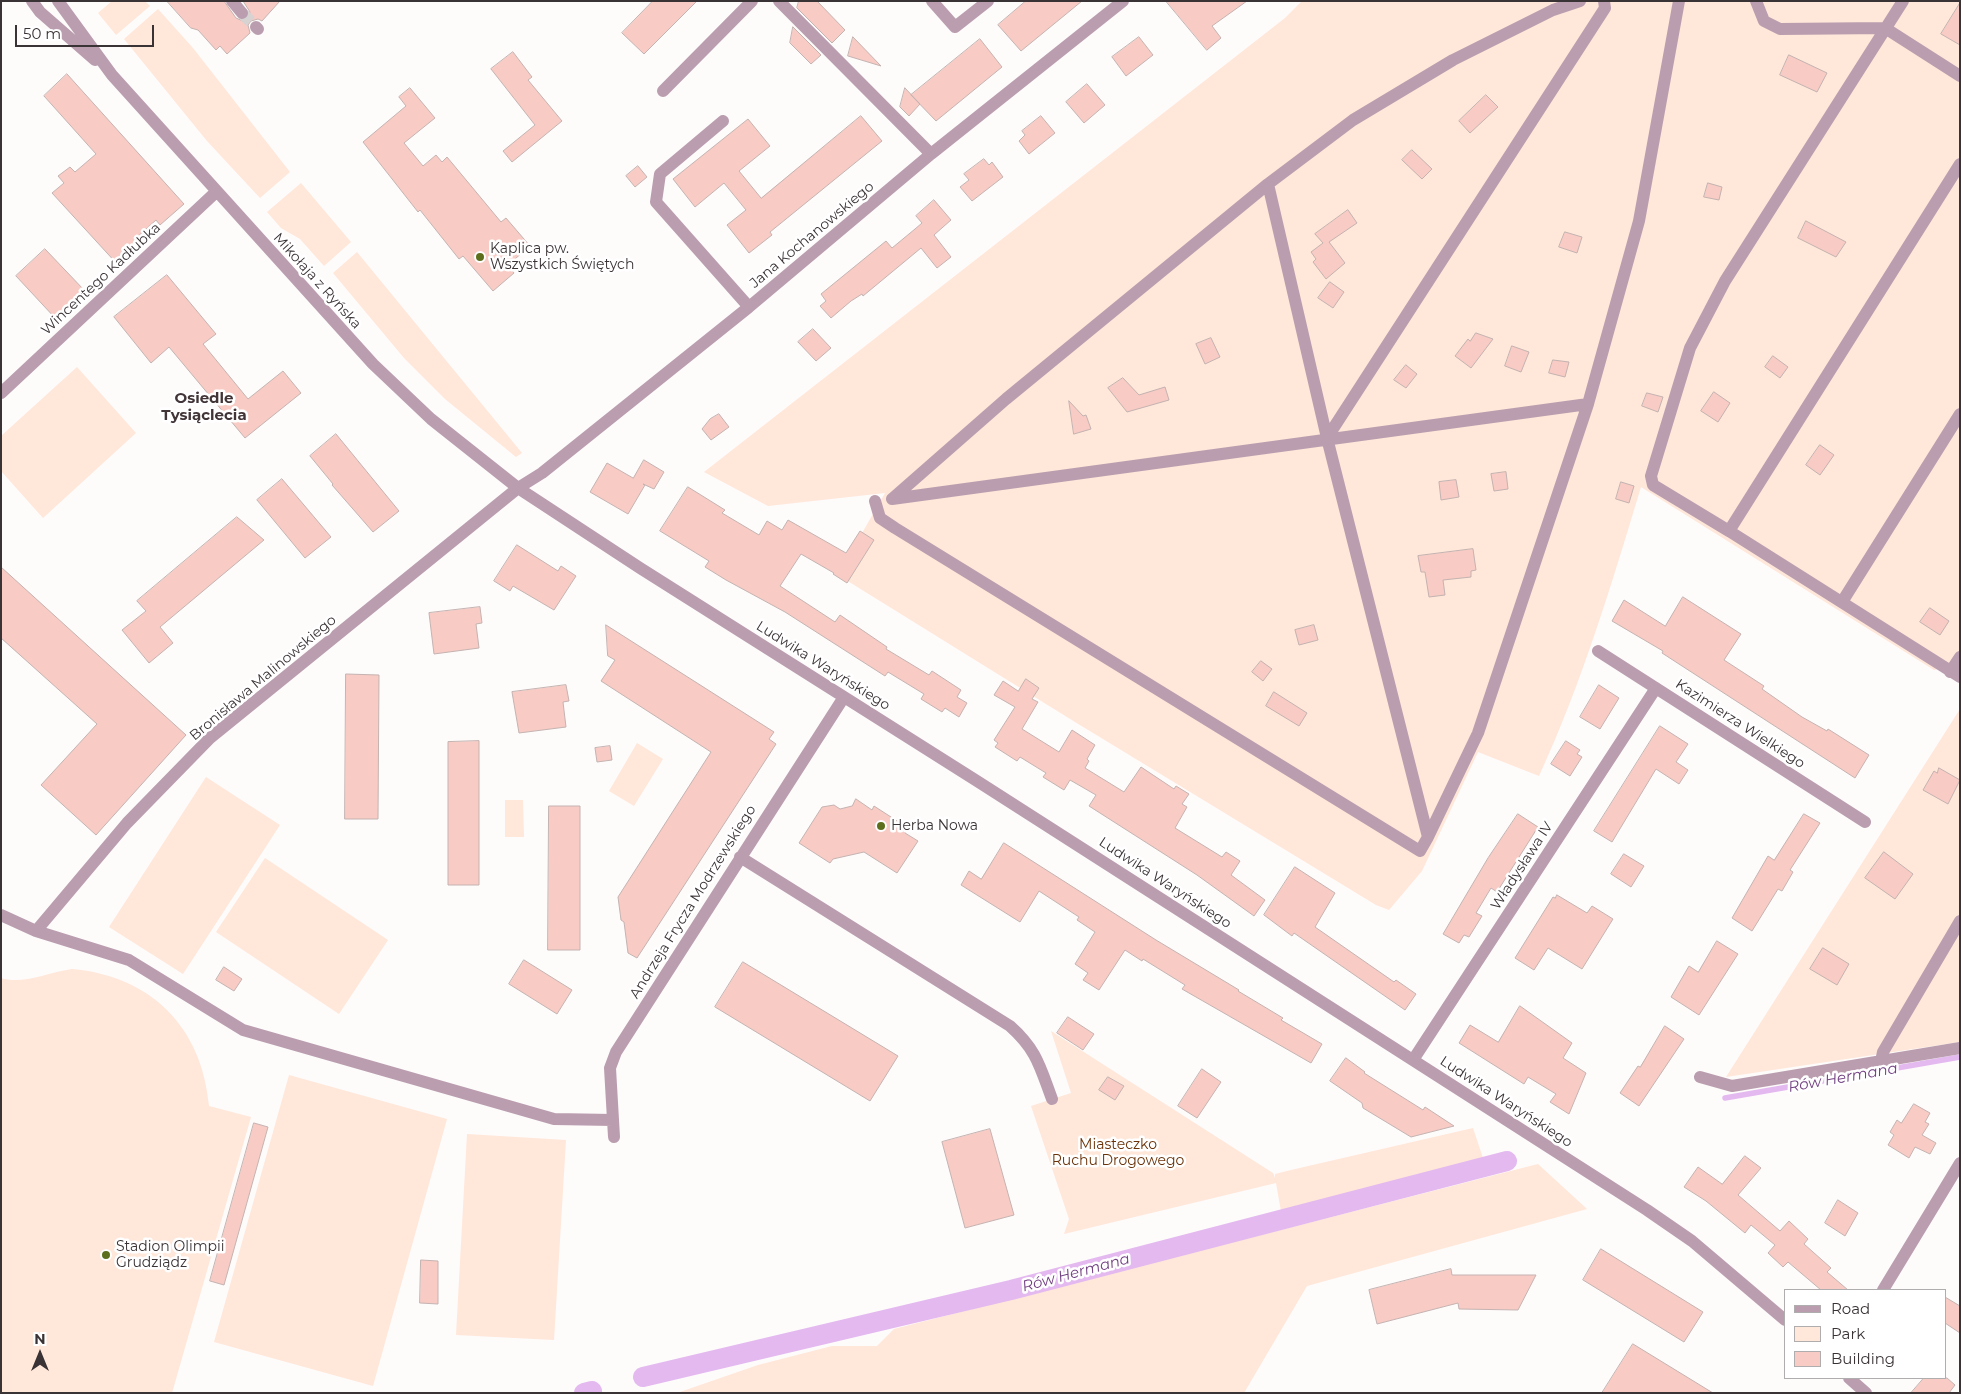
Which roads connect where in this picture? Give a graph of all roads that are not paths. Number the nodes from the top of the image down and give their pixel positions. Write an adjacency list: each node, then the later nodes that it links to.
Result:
1 (32, 1): 16 (street, Mikołaja z Ryńska)
2 (58, 1): 16 (street, Mikołaja z Ryńska)
3 (232, 1): 14 (street)
4 (752, 1): 18 (street)
5 (779, 1): 20 (street)
6 (932, 1): 7 (street)
7 (988, 1)
8 (1123, 1): 20 (street, Jana Kochanowskiego)
9 (1580, 1): 22 (street)
10 (1604, 1): 28 (street)
11 (1679, 1): 26 (street)
12 (1756, 1): 15 (street)
13 (1903, 1): 15 (street)
14 (242, 13)
15 (1885, 28): 17 (street); 31 (street)
16 (112, 75): 23 (street, Mikołaja z Ryńska)
17 (1960, 76)
18 (663, 91)
19 (723, 122): 24 (street)
20 (931, 154): 24 (street, Jana Kochanowskiego)
21 (1960, 164): 31 (street)
22 (1268, 184): 28 (street); 28 (street)
23 (216, 192): 25 (street, Wincentego Kadłubka); 29 (street, Mikołaja z Ryńska)
24 (749, 307): 29 (street, Jana Kochanowskiego)
25 (3, 388)
26 (1588, 404): 28 (street); 39 (street)
27 (1960, 414): 32 (street)
28 (1327, 438): 39 (street)
29 (518, 488): 37 (street, Ludwika Waryńskiego); 43 (street, Bronisława Malinowskiego)
30 (875, 501): 39 (street)
31 (1729, 531): 32 (street)
32 (1842, 602): 35 (street)
33 (1598, 650): 36 (street, Kazimierza Wielkiego)
34 (1960, 657): 35 (street)
35 (1955, 674)
36 (1656, 688): 38 (street, Kazimierza Wielkiego); 45 (street, Władysława IV)
37 (844, 698): 40 (street, Andrzeja Frycza Modrzewskiego); 45 (street, Ludwika Waryńskiego)
38 (1865, 822)
39 (1428, 837)
40 (740, 857): 48 (street); 49 (street, Andrzeja Frycza Modrzewskiego)
41 (1, 915): 43 (street)
42 (1960, 921): 46 (street)
43 (36, 932): 49 (street)
44 (1960, 1048): 46 (street)
45 (1414, 1060): 53 (street, Ludwika Waryńskiego)
46 (1882, 1061): 47 (street)
47 (1700, 1077)
48 (1052, 1099)
49 (613, 1120): 50 (street, Andrzeja Frycza Modrzewskiego)
50 (614, 1137)
51 (1960, 1163): 52 (street)
52 (1884, 1289)
53 (1784, 1319)
54 (1850, 1379): 55 (street)
55 (1866, 1393)

